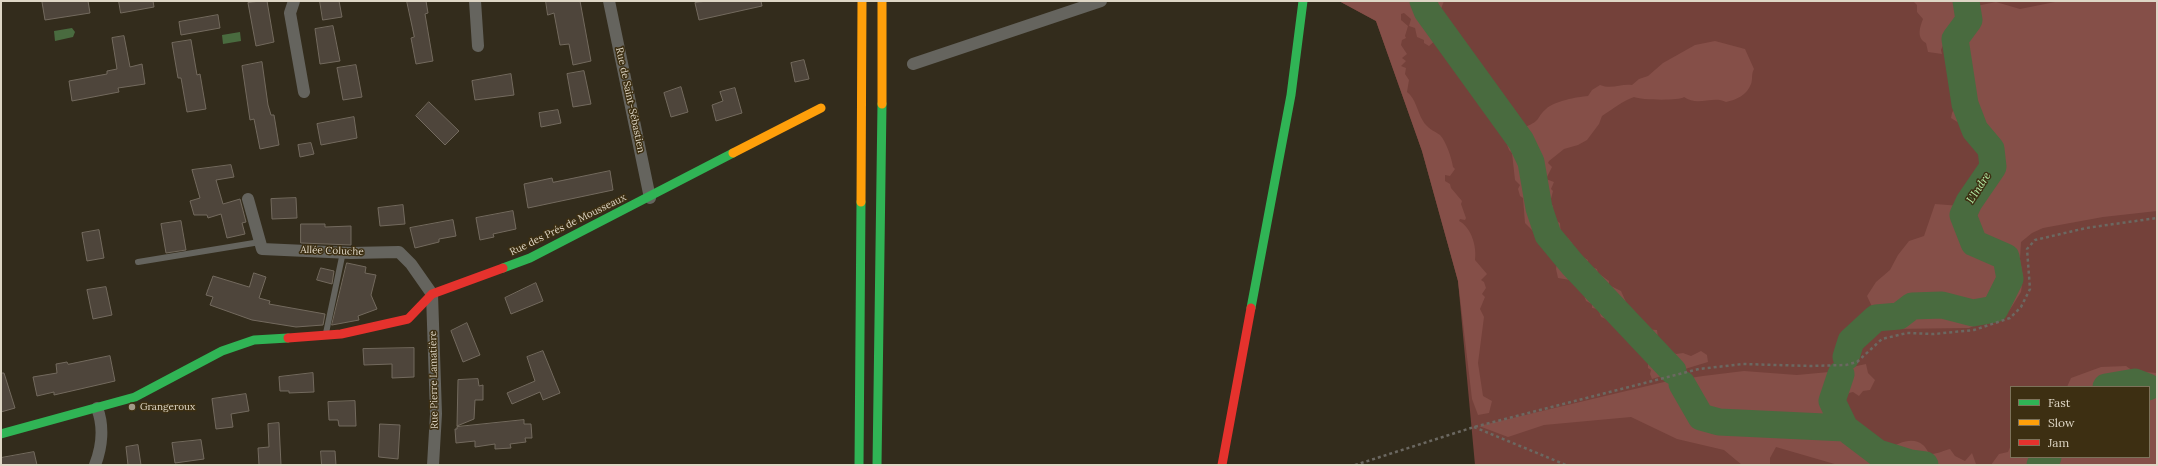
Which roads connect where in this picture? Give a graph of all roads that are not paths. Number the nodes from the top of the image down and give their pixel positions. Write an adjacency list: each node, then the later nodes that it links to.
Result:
1 (294, 1): 10 (street)
2 (474, 1): 8 (street)
3 (609, 1): 12 (street, Rue de Saint-Sébastien)
4 (862, 1): 23 (main road)
5 (882, 1): 24 (main road)
6 (1102, 1): 9 (street)
7 (1303, 1): 25 (main road)
8 (478, 46)
9 (913, 64)
10 (304, 92)
11 (821, 108): 12 (main road, Rue des Prés de Mousseaux)
12 (650, 198): 17 (main road, Rue des Prés de Mousseaux)
13 (248, 199): 14 (street)
14 (260, 242): 15 (street, Allée Coluche); 16 (lane)
15 (343, 252): 17 (street, Allée Coluche); 18 (lane)
16 (138, 262)
17 (432, 294): 18 (main road, Rue des Prés de Mousseaux); 22 (street, Rue Pierre Lamatière)
18 (325, 335): 19 (main road, Rue des Prés de Mousseaux)
19 (97, 408): 20 (main road, Rue des Prés de Mousseaux); 21 (street)
20 (1, 434)
21 (95, 465)
22 (433, 465)
23 (859, 465)
24 (877, 465)
25 (1222, 465)

